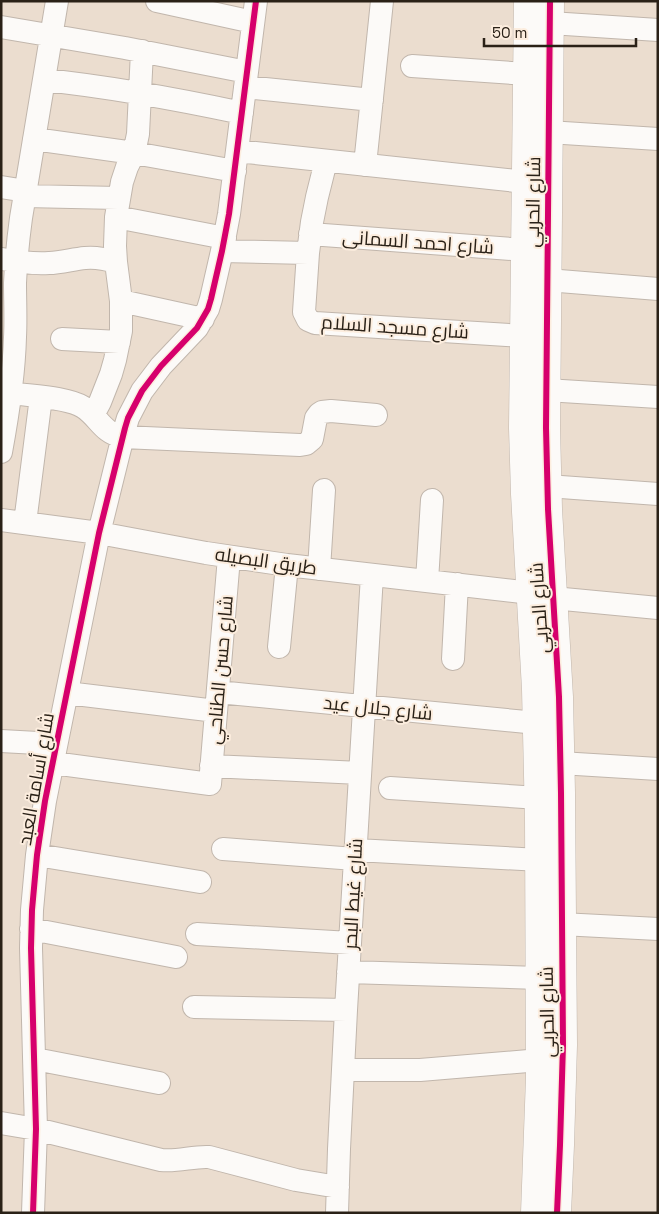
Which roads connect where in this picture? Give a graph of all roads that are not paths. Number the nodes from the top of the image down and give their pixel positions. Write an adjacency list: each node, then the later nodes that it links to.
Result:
1 (57, 1): 9 (street)
2 (157, 1): 5 (street)
3 (382, 1): 16 (street)
4 (528, 1): 12 (street, شارع الحربي)
5 (254, 12): 13 (street, شارع أسامة العبد)
6 (550, 12): 8 (street); 18 (street, شارع الحربي)
7 (1, 27): 9 (street)
8 (658, 30)
9 (52, 35): 10 (street); 14 (street)
10 (142, 51): 13 (street); 15 (street)
11 (412, 66): 12 (street)
12 (527, 74): 25 (street, شارع الحربي)
13 (246, 79): 16 (street); 17 (street, شارع أسامة العبد)
14 (45, 80): 15 (street); 19 (street)
15 (140, 93): 17 (street); 21 (street)
16 (372, 100): 24 (street)
17 (242, 113): 22 (street, شارع أسامة العبد)
18 (548, 132): 20 (street); 35 (street, شارع الحربي)
19 (34, 139): 21 (street); 27 (street)
20 (658, 139)
21 (134, 153): 22 (street); 28 (street)
22 (236, 161): 23 (street); 31 (street, شارع أسامة العبد)
23 (326, 161): 24 (street); 30 (street, شارع مسجد السلام)
24 (365, 165): 25 (street)
25 (526, 182): 32 (street, شارع الحربي)
26 (1, 187): 27 (street, شارع احمد السمانى)
27 (25, 194): 28 (street, شارع احمد السمانى); 29 (street)
28 (117, 207): 31 (street, شارع احمد السمانى); 34 (street)
29 (10, 227): 33 (street)
30 (309, 244): 31 (street, شارع احمد السمانى); 32 (street, شارع احمد السمانى); 40 (street, شارع مسجد السلام)
31 (224, 245): 38 (street, شارع أسامة العبد)
32 (525, 250): 40 (street, شارع الحربي)
33 (9, 260): 34 (street); 39 (street)
34 (116, 262): 37 (street)
35 (547, 280): 36 (street); 44 (street, شارع الحربي)
36 (658, 289)
37 (121, 300): 38 (street); 42 (street)
38 (203, 319): 50 (street, شارع أسامة العبد)
39 (8, 324): 43 (street)
40 (524, 336): 49 (street, شارع الحربي)
41 (62, 339): 42 (street)
42 (119, 342): 47 (street)
43 (8, 385): 45 (street); 51 (street)
44 (546, 390): 46 (street); 49 (street, شارع الحربي)
45 (41, 397): 47 (street); 57 (street)
46 (658, 397)
47 (93, 415): 50 (street)
48 (376, 415): 50 (street)
49 (535, 428): 52 (street, شارع الحربي); 65 (street, شارع الحربي)
50 (123, 437): 58 (street, شارع أسامة العبد)
51 (1, 452)
52 (547, 486): 54 (street); 65 (street, شارع الحربي)
53 (324, 490): 61 (street)
54 (658, 494)
55 (432, 500): 63 (street)
56 (1, 520): 57 (street, طريق البصيله)
57 (25, 523): 58 (street, طريق البصيله)
58 (99, 533): 59 (street, طريق البصيله); 69 (street, شارع أسامة العبد)
59 (229, 557): 60 (street, طريق البصيله); 70 (street, شارع حسن الطناحي)
60 (287, 565): 61 (street, طريق البصيله); 67 (street)
61 (319, 569): 62 (street, طريق البصيله)
62 (372, 575): 63 (street, طريق البصيله); 71 (street, شارع غيط البحر)
63 (428, 581): 64 (street, طريق البصيله)
64 (457, 584): 65 (street, طريق البصيله); 68 (street)
65 (542, 595): 66 (street, طريق البصيله); 72 (street, شارع الحربي); 75 (street, شارع الحربي)
66 (658, 608)
67 (279, 647)
68 (453, 659)
69 (67, 693): 70 (street, شارع جلال عيد); 74 (street, شارع أسامة العبد)
70 (217, 702): 71 (street, شارع جلال عيد); 78 (street, شارع حسن الطناحي)
71 (364, 706): 72 (street, شارع جلال عيد); 77 (street, شارع غيط البحر)
72 (537, 723): 80 (street, شارع الحربي)
73 (1, 741): 74 (street)
74 (54, 753): 78 (street); 83 (street, شارع أسامة العبد)
75 (560, 763): 76 (street); 84 (street, شارع الحربي)
76 (658, 769)
77 (360, 774): 78 (street); 82 (street, شارع غيط البحر)
78 (211, 775)
79 (390, 788): 80 (street)
80 (539, 798): 84 (street, شارع الحربي)
81 (223, 849): 82 (street)
82 (355, 854): 84 (street); 90 (street, شارع غيط البحر)
83 (37, 855): 85 (street); 87 (street, شارع أسامة العبد)
84 (547, 874): 86 (street, شارع الحربي); 93 (street, شارع الحربي)
85 (200, 882)
86 (561, 924): 88 (street); 106 (street, شارع الحربي)
87 (31, 929): 91 (street); 96 (street, شارع أسامة العبد)
88 (658, 929)
89 (197, 934): 90 (street)
90 (350, 943): 92 (street, شارع غيط البحر)
91 (176, 957)
92 (348, 972): 93 (street); 95 (street, شارع غيط البحر)
93 (539, 978): 97 (street, شارع الحربي)
94 (194, 1007): 95 (street)
95 (346, 1010): 98 (street, شارع غيط البحر)
96 (35, 1059): 99 (street); 101 (street, شارع أسامة العبد)
97 (540, 1060): 98 (street); 105 (street, شارع الحربي)
98 (343, 1070): 102 (street, شارع غيط البحر)
99 (159, 1083)
100 (1, 1123): 101 (street)
101 (36, 1129): 102 (street); 103 (street, شارع أسامة العبد)
102 (338, 1187): 104 (street, شارع غيط البحر)
103 (33, 1213)
104 (337, 1213)
105 (535, 1213)
106 (557, 1213)

